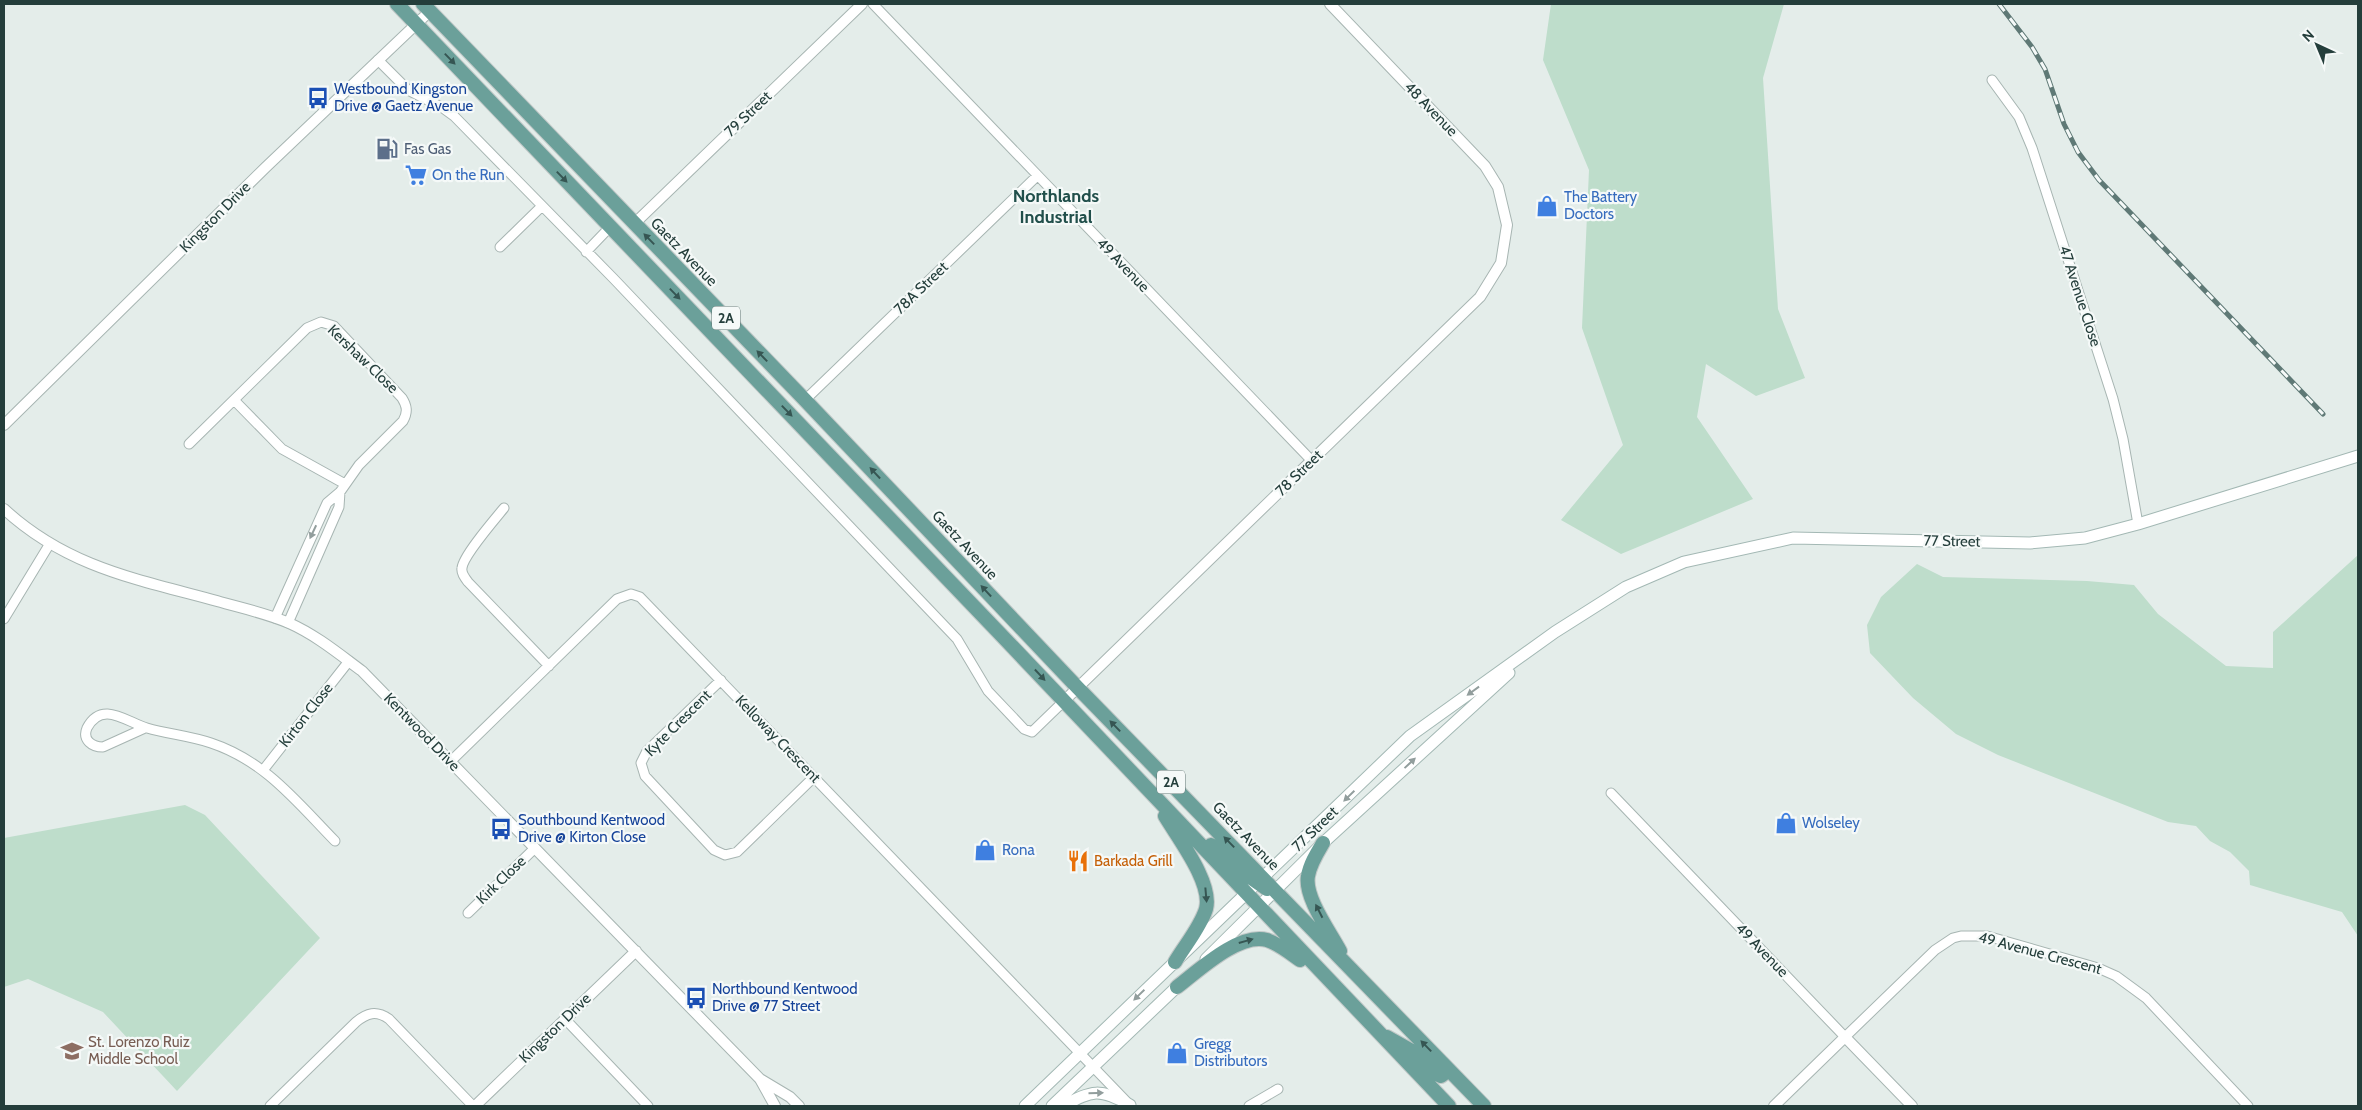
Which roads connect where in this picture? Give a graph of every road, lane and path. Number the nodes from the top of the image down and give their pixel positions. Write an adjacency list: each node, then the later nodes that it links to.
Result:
1 (397, 4): 6 (main road, 2A)
2 (862, 4): 11 (street, 79 Street)
3 (873, 4): 9 (street, 49 Avenue)
4 (1330, 4): 13 (street, 48 Avenue)
5 (430, 6): 6 (street, Kingston Drive); 11 (main road, Gaetz Avenue / 2A)
6 (416, 24): 7 (street, Kingston Drive); 12 (main road, 2A, one-way to 12)
7 (378, 60): 10 (street); 18 (street, Kingston Drive)
8 (1992, 80): 25 (street, 47 Avenue Close)
9 (1037, 176): 17 (street, 78A Street); 21 (street, 49 Avenue)
10 (542, 206): 14 (street); 15 (street)
11 (634, 224): 17 (main road, Gaetz Avenue / 2A, one-way to 11)
12 (610, 227): 15 (street); 35 (main road, 2A, one-way to 35)
13 (1506, 229): 21 (street, 78 Street)
14 (500, 247)
15 (586, 252): 35 (street)
16 (234, 400): 19 (street, Kershaw Close); 22 (street); 22 (street, Kershaw Close)
17 (805, 400): 34 (main road, Gaetz Avenue / 2A, one-way to 17)
18 (4, 425)
19 (189, 444)
20 (2358, 456): 25 (main road, 77 Street)
21 (1312, 461): 34 (street, 78 Street)
22 (342, 488): 27 (street, Kershaw Close, one-way to 27); 29 (street, Kershaw Close)
23 (504, 508): 32 (street)
24 (4, 509): 26 (street, Kentwood Drive)
25 (2138, 524): 30 (main road, 77 Street)
26 (49, 544): 27 (street, Kentwood Drive); 28 (street)
27 (276, 618): 29 (street, Kentwood Drive)
28 (4, 619)
29 (288, 623): 31 (street, Kentwood Drive)
30 (1555, 632): 43 (main road, 77 Street, one-way to 30); 45 (main road, 77 Street, one-way to 45)
31 (349, 661): 37 (street, Kentwood Drive); 38 (street, Kirton Close)
32 (549, 666): 33 (street, Kelloway Crescent); 37 (street, Kelloway Crescent)
33 (721, 680): 39 (street, Kelloway Crescent); 39 (street, Kyte Crescent)
34 (1078, 688): 35 (street, 78 Street); 45 (main road, Gaetz Avenue / 2A, one-way to 34)
35 (1064, 701): 40 (main road, 2A)
36 (146, 728): 36 (street); 38 (street)
37 (451, 761): 44 (street, Kentwood Drive)
38 (264, 770): 42 (street)
39 (814, 778): 58 (street, Kelloway Crescent)
40 (1150, 791): 45 (main road); 47 (main road, 2A); 51 (main road, one-way to 51)
41 (1611, 793): 57 (street, 49 Avenue)
42 (335, 841)
43 (1323, 843): 46 (main road, 77 Street); 52 (main road, one-way to 43)
44 (535, 848): 49 (street, Kirk Close); 50 (street, Kentwood Drive)
45 (1260, 880): 46 (main road, Gaetz Avenue / 2A); 47 (main road, 77 Street)
46 (1275, 890): 48 (main road, 77 Street); 52 (main road, Gaetz Avenue / 2A)
47 (1245, 894): 48 (main road, 2A); 51 (main road, 77 Street)
48 (1258, 907): 53 (main road, 2A); 54 (main road, 77 Street)
49 (468, 913)
50 (636, 951): 55 (street, Kingston Drive); 61 (street, Kentwood Drive)
51 (1175, 962): 58 (main road, 77 Street, one-way to 58)
52 (1350, 969): 60 (main road, Gaetz Avenue / 2A, one-way to 52)
53 (1329, 981): 54 (main road, one-way to 53); 56 (main road, 2A)
54 (1177, 987): 59 (main road, 77 Street)
55 (565, 1019): 64 (street, Kingston Drive); 65 (street)
56 (1374, 1028): 60 (main road); 73 (main road, 2A)
57 (1845, 1037): 75 (street); 76 (street, 49 Avenue); 77 (street, 49 Avenue Crescent)
58 (1080, 1052): 59 (street, Kelloway Crescent); 68 (main road, 77 Street)
59 (1094, 1066): 69 (main road, 77 Street); 71 (street, Kelloway Crescent)
60 (1449, 1070): 74 (main road, Gaetz Avenue / 2A)
61 (760, 1079): 66 (street, Kentwood Drive); 67 (street, Kentwood Drive)
62 (1278, 1089): 72 (street)
63 (270, 1106): 64 (street)
64 (474, 1106)
65 (648, 1106)
66 (774, 1106)
67 (799, 1106)
68 (1025, 1106)
69 (1052, 1106)
70 (1063, 1106): 71 (main road, one-way to 71)
71 (1130, 1106)
72 (1249, 1106)
73 (1449, 1106)
74 (1484, 1106)
75 (1774, 1106)
76 (1912, 1106)
77 (2248, 1106)

